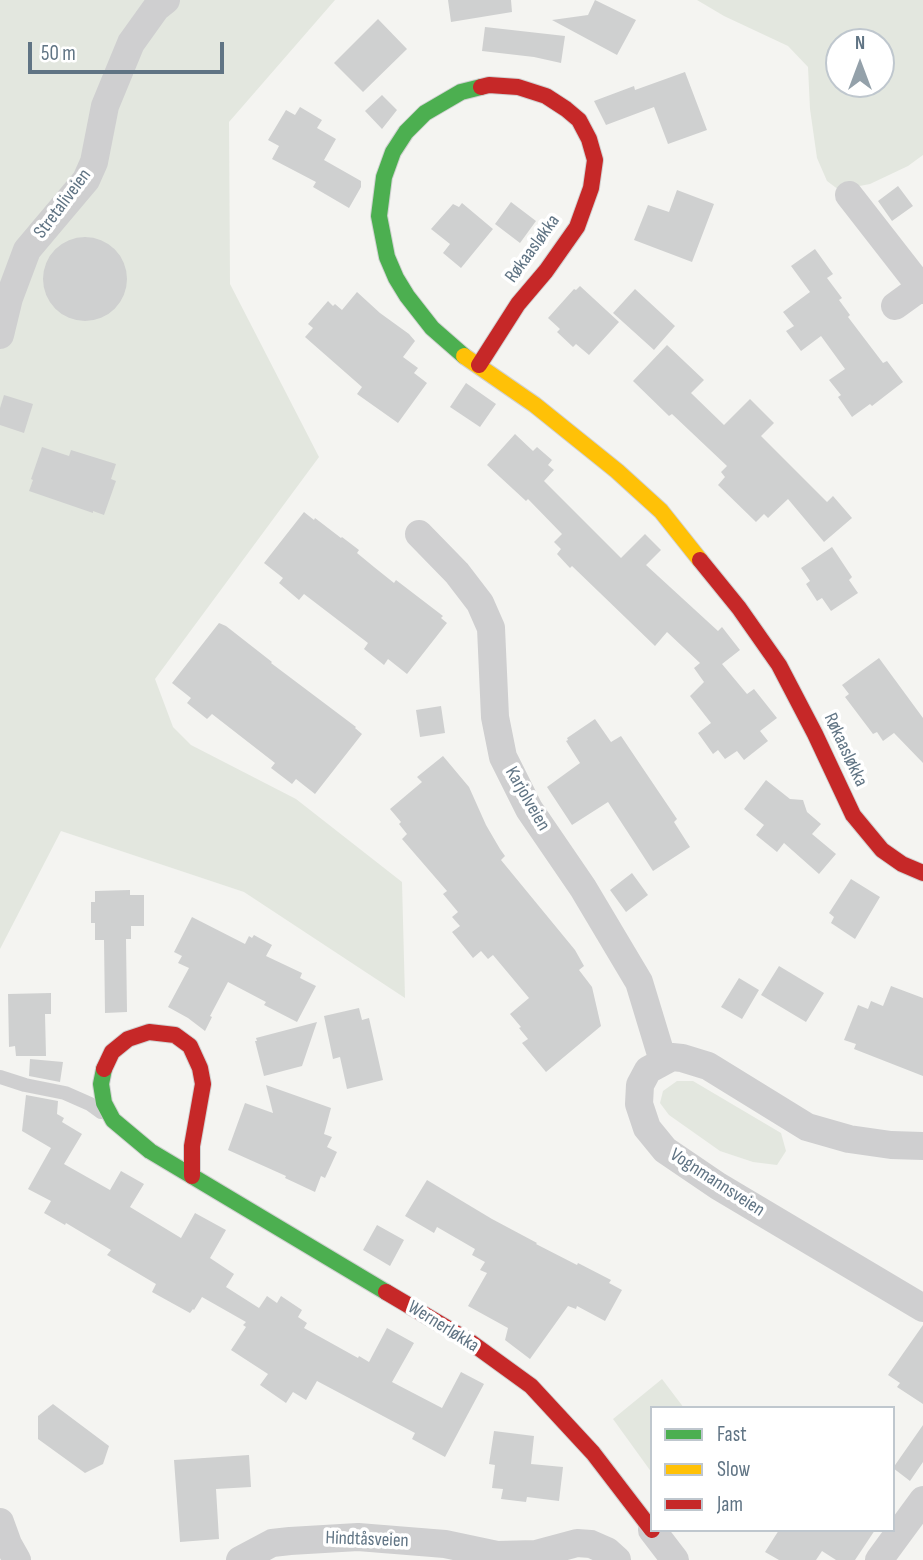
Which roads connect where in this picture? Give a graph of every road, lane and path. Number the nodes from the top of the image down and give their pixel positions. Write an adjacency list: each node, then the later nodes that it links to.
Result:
1 (166, 0): 5 (street, Stretaliveien)
2 (849, 195): 3 (street)
3 (922, 288): 4 (street)
4 (895, 306)
5 (0, 335)
6 (480, 365): 6 (street, Røkaasløkka); 8 (street, Røkaasløkka)
7 (419, 534): 9 (street, Karjolveien)
8 (923, 873)
9 (663, 1061): 12 (street); 14 (street, Vognmannsveien)
10 (0, 1077): 11 (lane)
11 (113, 1120): 13 (street, Wernerløkka); 13 (street)
12 (923, 1146)
13 (192, 1176): 17 (street, Wernerløkka)
14 (923, 1308)
15 (923, 1500): 24 (street)
16 (0, 1522): 20 (street)
17 (650, 1527)
18 (654, 1532): 23 (street, Wernerløkka)
19 (501, 1558): 21 (street, Hindtåsveien); 22 (street, Hindtåsveien)
20 (17, 1560)
21 (240, 1560)
22 (617, 1560)
23 (675, 1560)
24 (879, 1560)

